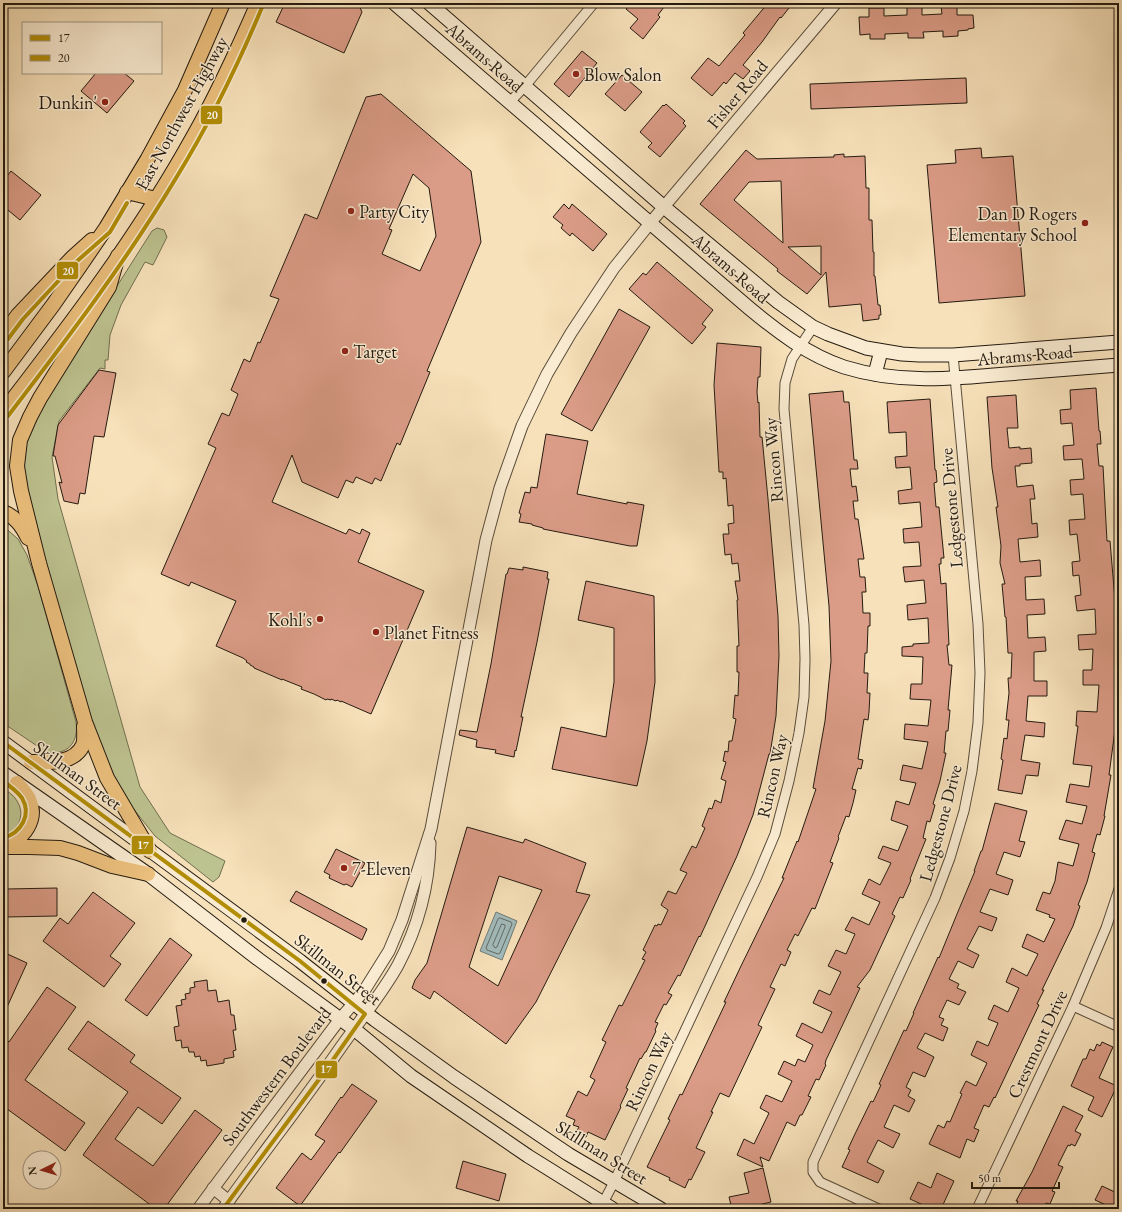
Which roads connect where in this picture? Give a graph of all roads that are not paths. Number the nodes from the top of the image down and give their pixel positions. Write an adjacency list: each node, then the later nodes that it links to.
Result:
1 (223, 3): 9 (main road, East Northwest Highway)
2 (258, 3): 10 (main road, East Northwest Highway)
3 (394, 3): 8 (main road, Abrams Road)
4 (429, 3): 7 (main road, Abrams Road)
5 (594, 3): 7 (street)
6 (836, 3): 11 (street, Fisher Road)
7 (525, 86): 8 (street); 11 (main road, Abrams Road)
8 (510, 102): 13 (main road, Abrams Road)
9 (127, 192): 10 (main road); 12 (main road); 14 (main road, East Northwest Highway)
10 (156, 199): 12 (main road, East Northwest Highway)
11 (664, 207): 13 (street, Southwestern Boulevard); 16 (main road, Abrams Road)
12 (146, 213): 15 (main road, East Northwest Highway)
13 (651, 222): 19 (main road, Abrams Road); 34 (street, Southwestern Boulevard)
14 (106, 228): 17 (main road); 23 (main road, East Northwest Highway)
15 (118, 256): 26 (main road, East Northwest Highway); 28 (main road)
16 (813, 326): 19 (street, Rincon Way); 20 (main road, Abrams Road)
17 (3, 336)
18 (1119, 342): 21 (main road, Abrams Road)
19 (800, 346): 24 (main road, Abrams Road); 48 (street, Rincon Way)
20 (881, 351): 21 (main road, Abrams Road); 24 (main road)
21 (953, 355): 25 (street, Ledgestone Drive)
22 (1119, 365): 25 (main road, Abrams Road)
23 (3, 372)
24 (875, 374): 25 (main road, Abrams Road)
25 (955, 379): 54 (street, Ledgestone Drive)
26 (3, 412)
27 (3, 512): 28 (main road)
28 (39, 563): 29 (main road)
29 (85, 722): 31 (main road); 37 (main road)
30 (3, 742): 31 (main road, Skillman Street)
31 (30, 762): 37 (main road, Skillman Street)
32 (3, 773): 33 (main road, Skillman Street)
33 (17, 783): 35 (main road); 38 (main road, Skillman Street)
34 (431, 829): 42 (street, Southwestern Boulevard); 44 (street, Southwestern Boulevard)
35 (3, 844)
36 (3, 847): 38 (main road)
37 (150, 851): 40 (main road, Skillman Street)
38 (148, 874): 41 (main road, Skillman Street)
39 (1119, 889): 43 (street, Crestmont Drive)
40 (216, 899): 41 (main road); 42 (main road, Skillman Street)
41 (206, 919): 45 (main road, Skillman Street)
42 (353, 1004): 44 (main road, Skillman Street); 45 (street, Southwestern Boulevard)
43 (1073, 1006): 46 (street); 55 (street, Crestmont Drive)
44 (365, 1014): 47 (street, Southwestern Boulevard); 48 (main road, Skillman Street)
45 (340, 1019): 47 (main road, Skillman Street); 49 (street, Southwestern Boulevard)
46 (1119, 1027)
47 (354, 1029): 50 (street, Southwestern Boulevard); 51 (main road, Skillman Street)
48 (614, 1182): 51 (street, Rincon Way); 53 (main road, Skillman Street)
49 (213, 1188): 50 (street); 52 (street, Southwestern Boulevard)
50 (226, 1205)
51 (608, 1206)
52 (198, 1209)
53 (661, 1209)
54 (879, 1209)
55 (977, 1209)

